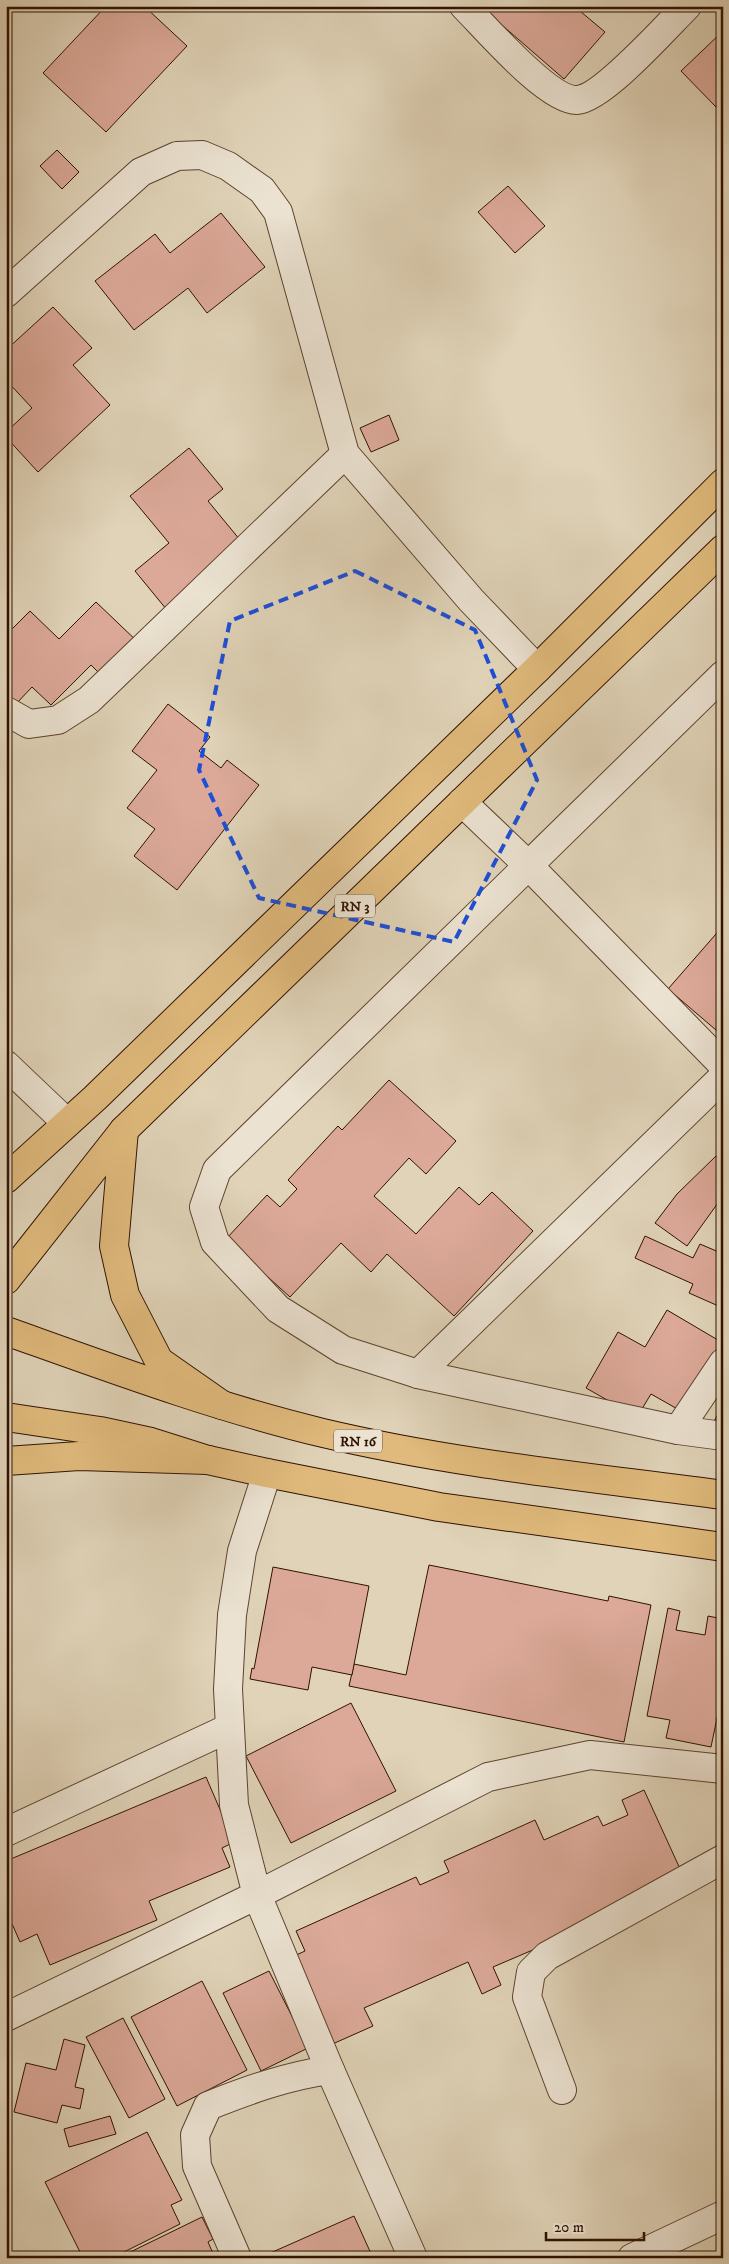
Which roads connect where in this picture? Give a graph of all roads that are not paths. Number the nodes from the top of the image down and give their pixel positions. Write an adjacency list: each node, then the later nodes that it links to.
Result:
1 (464, 6): 2 (street)
2 (687, 6)
3 (6, 293): 4 (street)
4 (345, 454): 7 (street); 9 (street)
5 (723, 483): 7 (main road, RN 3)
6 (723, 549): 10 (main road, RN 3)
7 (537, 669): 15 (main road, RN 3)
8 (723, 675): 11 (street)
9 (6, 710)
10 (462, 802): 11 (street); 16 (main road, RN 3)
11 (529, 866): 13 (street); 21 (street)
12 (6, 1064): 15 (street)
13 (723, 1065)
14 (723, 1077): 21 (street)
15 (67, 1124): 17 (main road, RN 3)
16 (124, 1130): 18 (main road, RN 3); 22 (main road)
17 (6, 1179)
18 (6, 1280)
19 (6, 1331): 22 (main road, RN 16)
20 (723, 1363): 24 (street)
21 (418, 1374): 24 (street)
22 (222, 1405): 29 (main road, RN 16)
23 (6, 1417): 26 (main road)
24 (678, 1430): 25 (street)
25 (723, 1436)
26 (208, 1460): 27 (main road); 28 (main road)
27 (6, 1461)
28 (267, 1473): 30 (main road); 31 (street)
29 (723, 1495)
30 (723, 1546)
31 (229, 1728): 33 (street); 35 (street)
32 (723, 1768): 35 (street)
33 (6, 1832)
34 (723, 1859): 38 (street)
35 (257, 1895): 36 (street); 37 (street)
36 (6, 2018)
37 (330, 2070): 40 (street); 41 (street)
38 (562, 2090)
39 (723, 2215): 42 (street)
40 (237, 2258)
41 (413, 2258)
42 (632, 2258)

